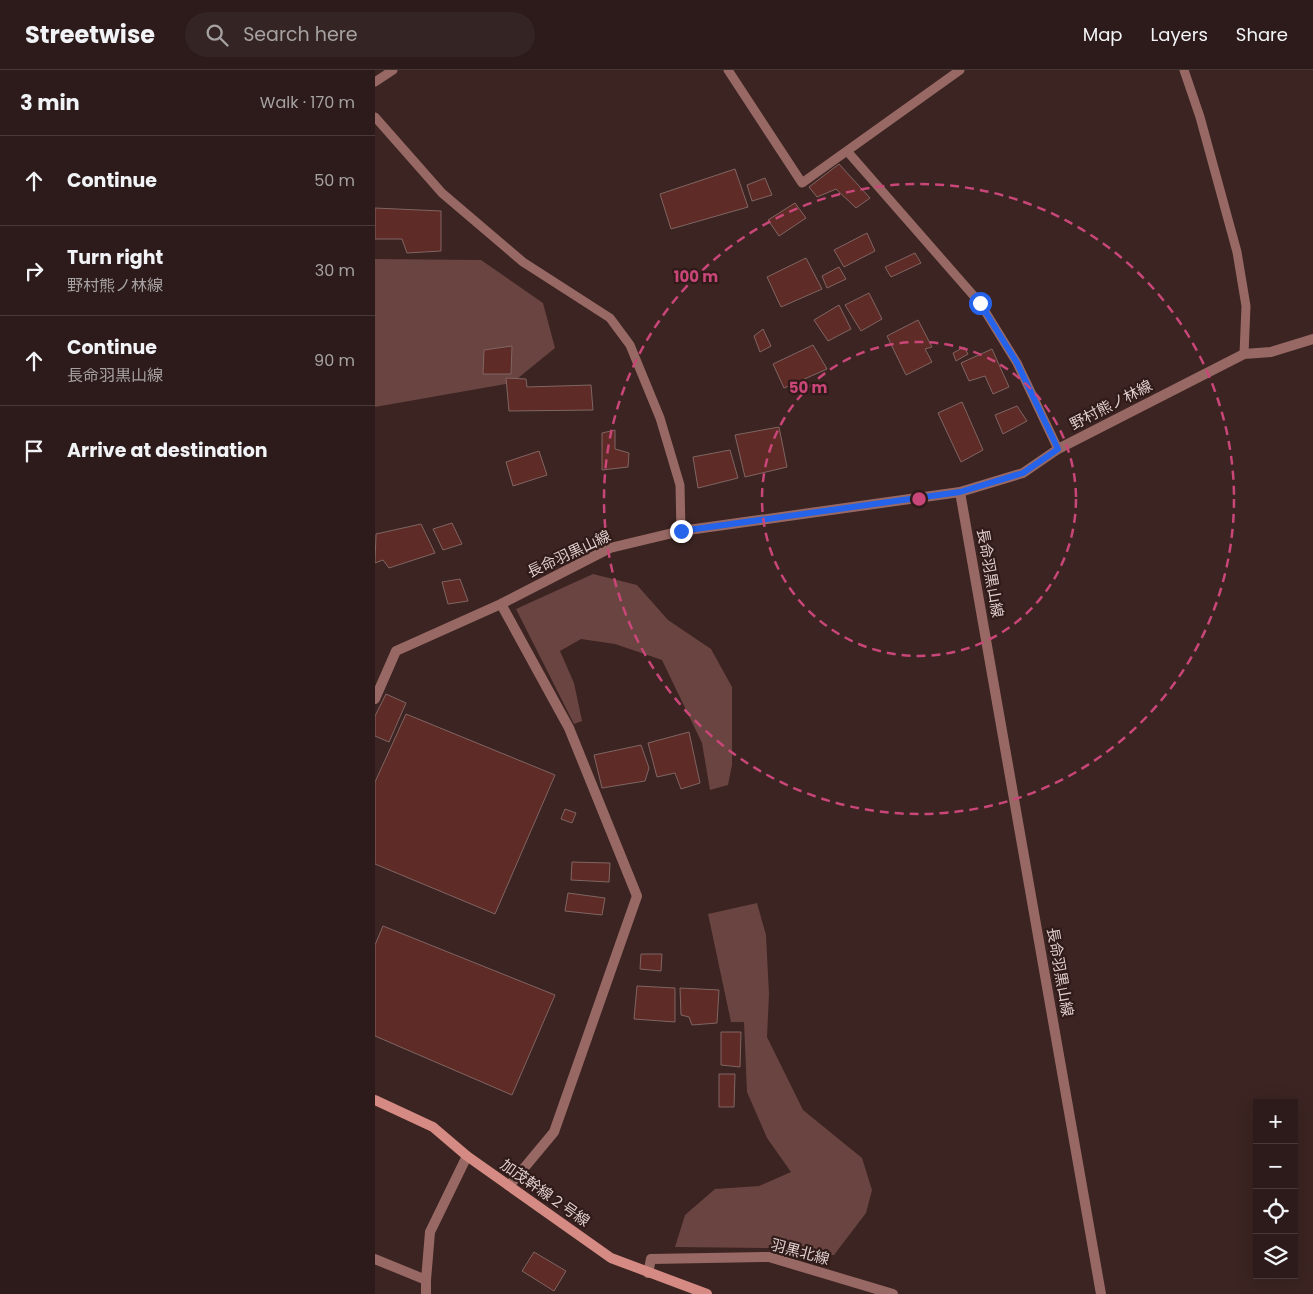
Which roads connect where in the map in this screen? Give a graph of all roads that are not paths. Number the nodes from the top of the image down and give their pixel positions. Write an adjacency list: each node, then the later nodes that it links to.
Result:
1 (393, 70): 5 (lane)
2 (728, 70): 7 (lane)
3 (960, 70): 7 (lane)
4 (1185, 70): 9 (lane)
5 (375, 82)
6 (375, 117): 12 (lane)
7 (847, 151): 10 (lane)
8 (1313, 339): 9 (street, 野村熊ノ林線)
9 (1244, 354): 10 (street, 野村熊ノ林線)
10 (1058, 449): 11 (street, 野村熊ノ林線)
11 (960, 492): 12 (street, 長命羽黒山線); 24 (street, 長命羽黒山線)
12 (681, 531): 13 (street, 長命羽黒山線)
13 (501, 604): 14 (street, 長命羽黒山線); 17 (street)
14 (375, 699)
15 (375, 1100): 16 (street, 加茂幹線２号線)
16 (467, 1156): 17 (street, 加茂幹線２号線); 20 (street)
17 (509, 1186): 19 (street, 加茂幹線２号線)
18 (375, 1259): 20 (street)
19 (648, 1273): 22 (street, 加茂幹線２号線); 23 (street, 羽黒北線)
20 (426, 1280): 21 (street)
21 (426, 1294)
22 (707, 1294)
23 (893, 1294)
24 (1101, 1294)

